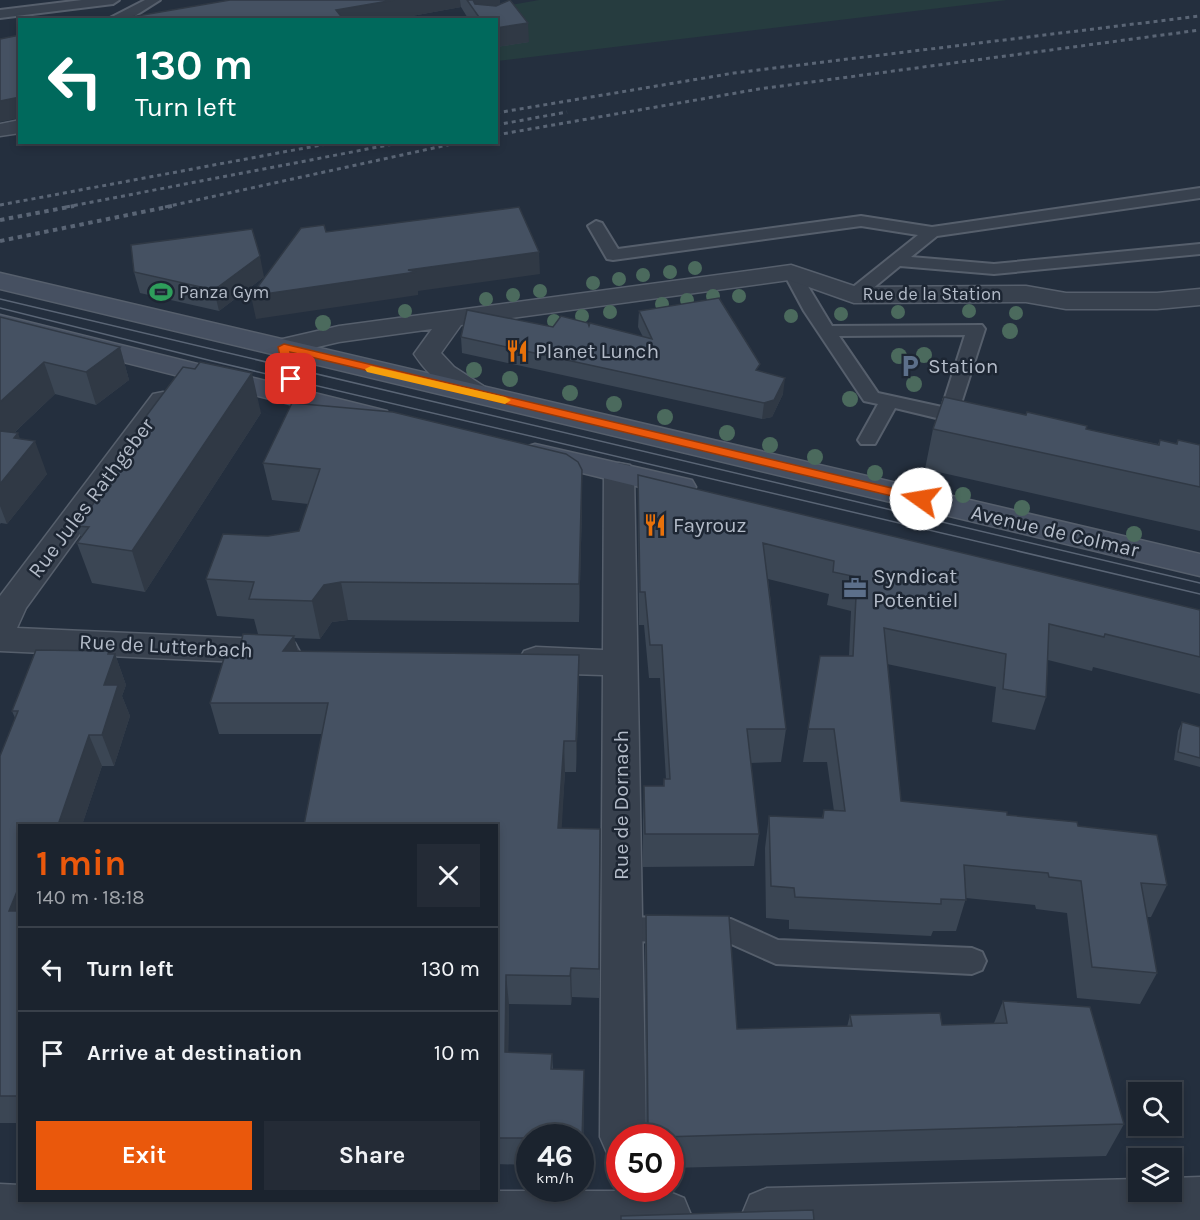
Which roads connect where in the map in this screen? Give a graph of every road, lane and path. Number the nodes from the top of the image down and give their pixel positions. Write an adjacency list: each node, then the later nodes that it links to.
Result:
1 (113, 0): 3 (lane)
2 (154, 0): 4 (lane)
3 (0, 14)
4 (118, 18)
5 (18, 126): 6 (street)
6 (0, 130)
7 (1200, 193): 9 (lane)
8 (596, 226): 9 (lane)
9 (932, 232): 11 (lane)
10 (1200, 249): 11 (lane)
11 (896, 261): 14 (lane)
12 (791, 272): 14 (street, Rue de la Station); 16 (street, Rue de la Station); 18 (lane)
13 (0, 281): 19 (main road, Avenue de Colmar)
14 (854, 295): 15 (street, Rue de la Station)
15 (1200, 297)
16 (454, 317): 19 (street, Rue de la Station); 21 (street)
17 (0, 323): 20 (main road)
18 (827, 331): 23 (lane); 23 (lane)
19 (284, 347): 20 (main road); 21 (main road, Avenue de Colmar); 22 (main road)
20 (186, 369): 22 (main road); 30 (street, Rue Jules Rathgeber)
21 (475, 393): 29 (main road, Avenue de Colmar)
22 (305, 399): 24 (main road)
23 (890, 401): 25 (lane)
24 (399, 422)
25 (868, 440)
26 (515, 448): 27 (main road)
27 (619, 472): 28 (main road); 34 (street, Rue de Dornach)
28 (712, 495)
29 (1200, 565)
30 (0, 629)
31 (0, 639): 32 (street, Rue de Lutterbach)
32 (308, 653)
33 (508, 659): 34 (street)
34 (621, 663): 35 (street, Rue de Dornach)
35 (620, 929): 36 (lane); 37 (street, Rue de Dornach)
36 (972, 961)
37 (622, 1124)
38 (1200, 1201): 42 (street)
39 (623, 1202): 40 (street); 42 (street)
40 (396, 1207): 41 (street)
41 (0, 1208)
42 (839, 1215)

